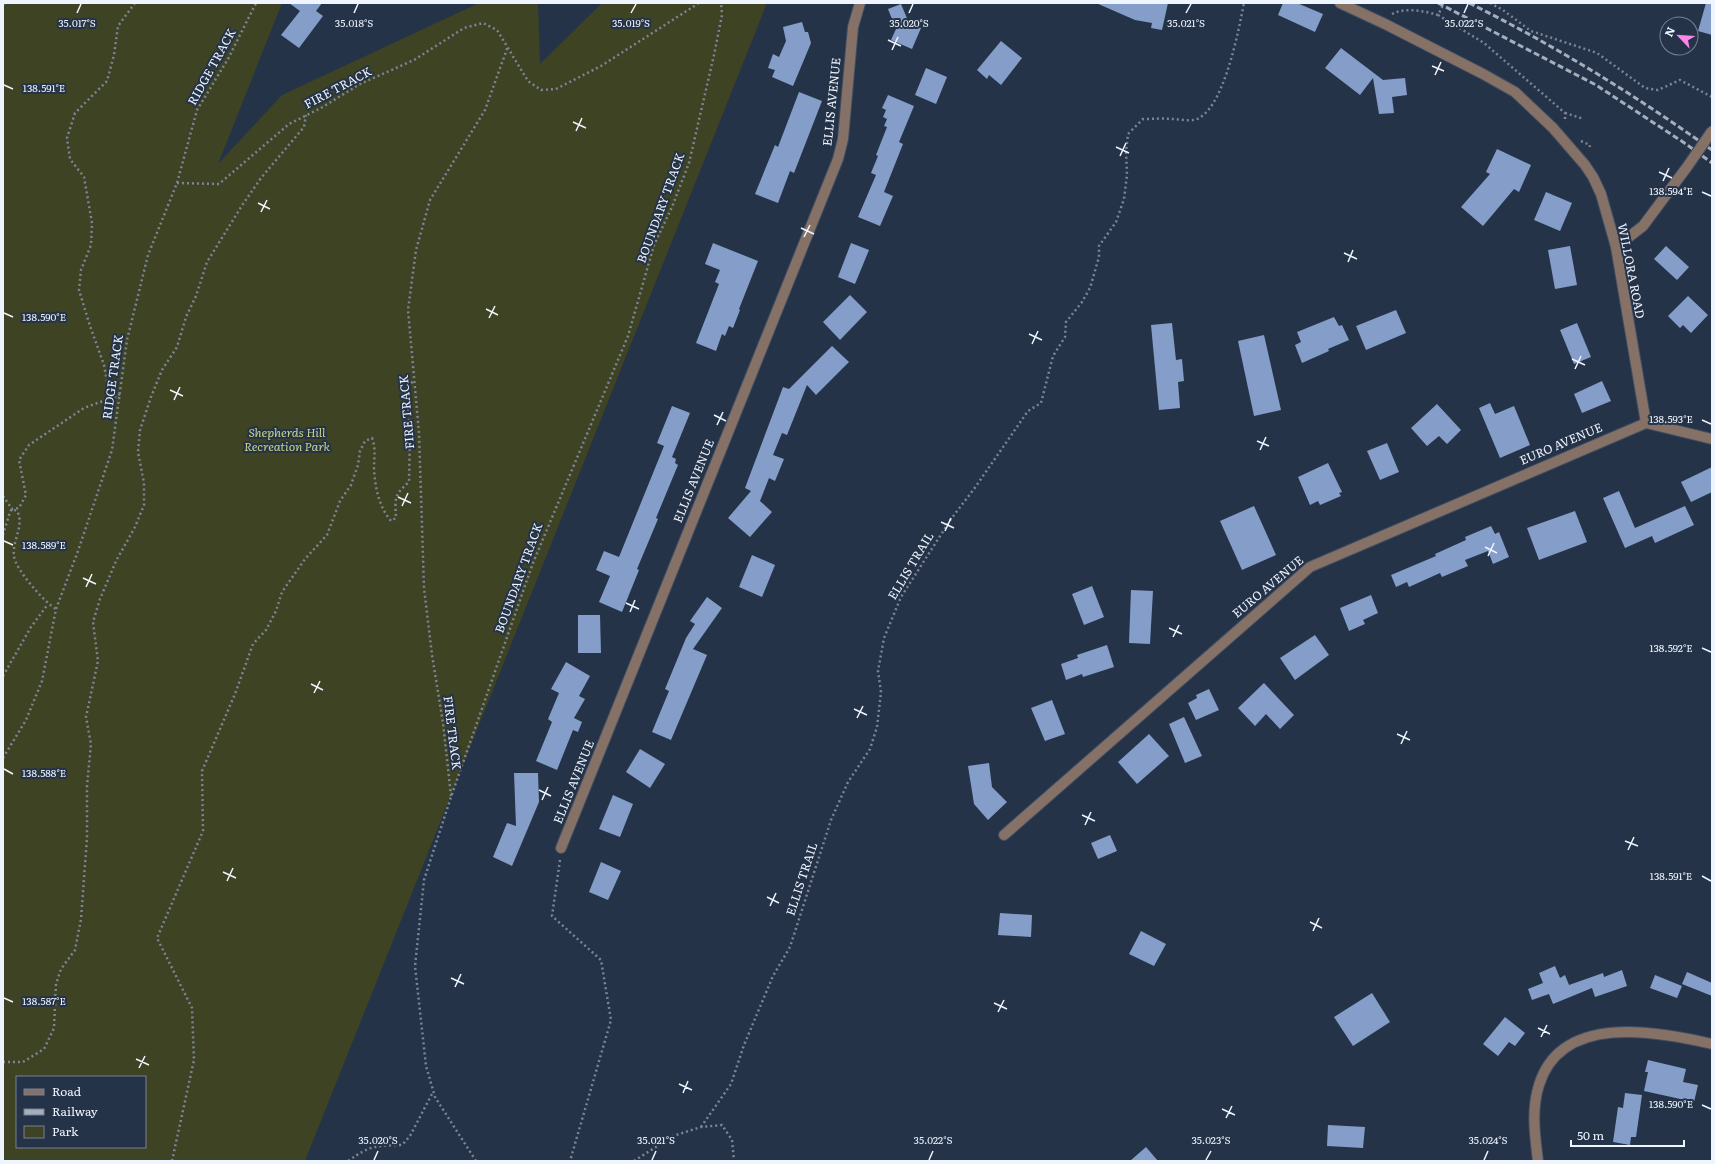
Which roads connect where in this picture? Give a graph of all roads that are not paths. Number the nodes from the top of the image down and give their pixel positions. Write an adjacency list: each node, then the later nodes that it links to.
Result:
1 (860, 3): 8 (street, ELLIS AVENUE)
2 (1340, 3): 4 (street, WILLORA ROAD)
3 (1712, 131): 4 (street, bridge)
4 (1616, 247): 5 (street, WILLORA ROAD)
5 (1646, 423): 6 (street); 7 (street, EURO AVENUE)
6 (1712, 439)
7 (1004, 835)
8 (561, 848)
9 (1712, 1044): 10 (street)
10 (1538, 1161)

